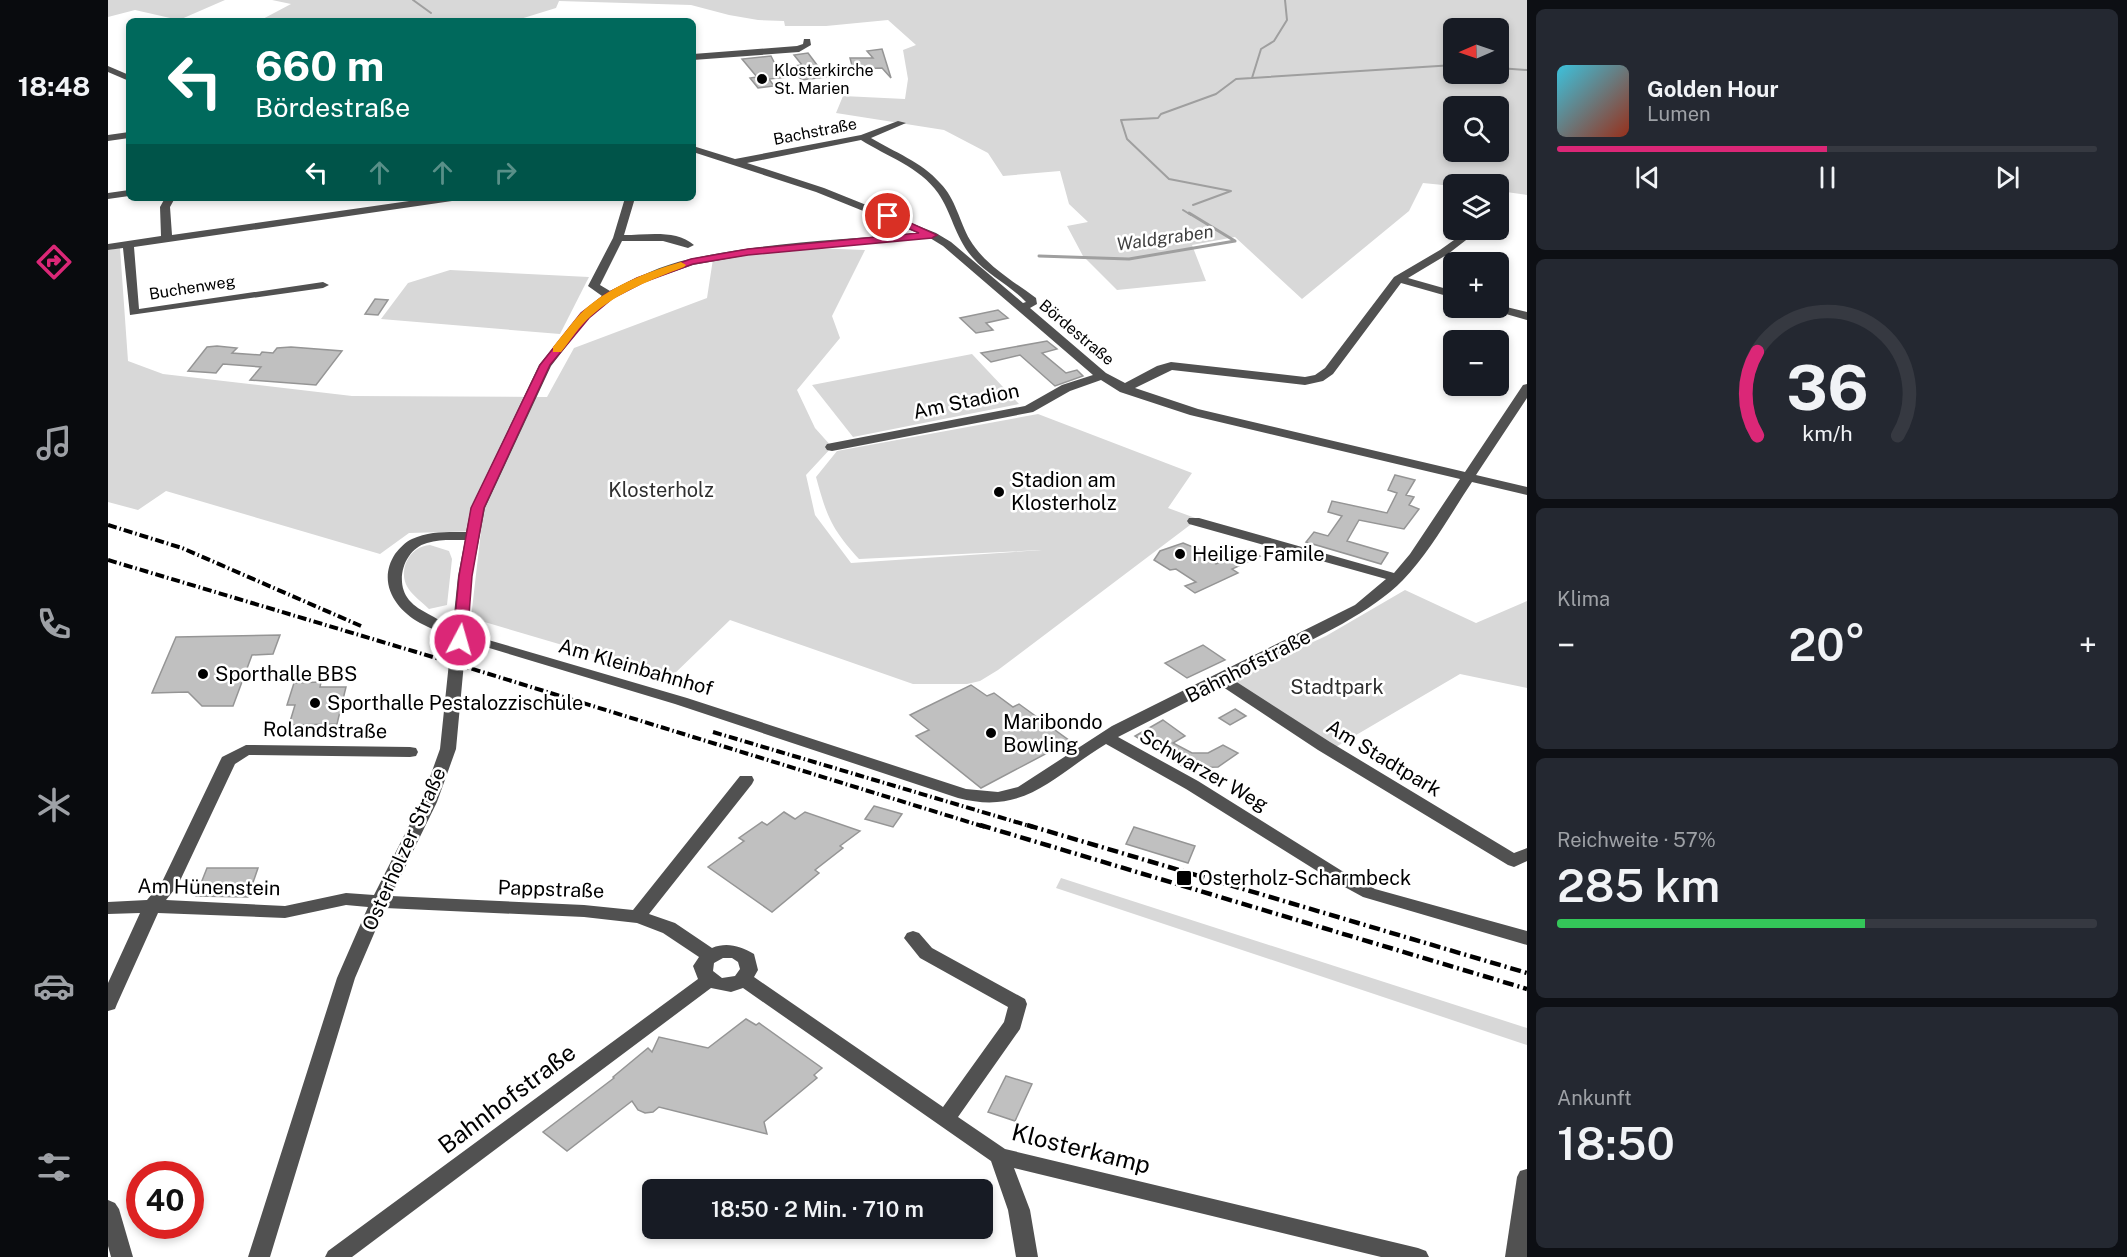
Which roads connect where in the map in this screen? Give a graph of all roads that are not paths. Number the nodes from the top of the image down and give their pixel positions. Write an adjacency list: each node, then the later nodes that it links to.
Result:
1 (807, 41): 2 (street)
2 (696, 57)
3 (108, 69): 4 (street)
4 (126, 77)
5 (126, 77): 6 (street)
6 (108, 80)
7 (901, 123): 9 (street, Bachstraße)
8 (126, 135): 10 (street)
9 (864, 137): 12 (street, Bachstraße); 31 (street)
10 (108, 138)
11 (696, 150): 12 (street, Bördestraße)
12 (734, 162): 18 (street, Bördestraße)
13 (126, 193): 14 (street)
14 (108, 196)
15 (168, 201): 20 (street)
16 (431, 201): 20 (street)
17 (629, 201): 21 (street)
18 (899, 221): 19 (street, Bördestraße); 22 (street)
19 (932, 235): 22 (street, Osterholzer Straße); 31 (street, Bördestraße)
20 (166, 238): 24 (street)
21 (618, 238): 25 (street); 30 (street)
22 (892, 240): 30 (street, Osterholzer Straße)
23 (1460, 240): 27 (street)
24 (128, 244): 26 (street); 28 (street, Buchenweg)
25 (688, 245)
26 (108, 247)
27 (1398, 279): 29 (street); 36 (street)
28 (323, 285)
29 (1443, 292)
30 (609, 296): 41 (street, Osterholzer Straße)
31 (1022, 307): 34 (street, Bördestraße)
32 (1509, 311): 33 (street)
33 (1527, 316)
34 (1102, 376): 36 (street, Bördestraße); 37 (street, Am Stadion)
35 (1527, 388): 38 (street, Bahnhofstraße)
36 (1124, 389): 38 (street, Bördestraße)
37 (832, 447)
38 (1467, 476): 39 (street, Bördestraße); 42 (street, Bahnhofstraße)
39 (1527, 490)
40 (1194, 521): 42 (street)
41 (472, 536): 47 (street, Am Kleinbahnhof, bridge); 49 (street, Osterholzer Straße)
42 (1397, 578): 43 (street, Bahnhofstraße)
43 (1222, 679): 44 (street, Bahnhofstraße); 48 (street, Am Stadtpark)
44 (1106, 737): 47 (street, Bahnhofstraße); 54 (street, Schwarzer Weg)
45 (410, 752): 50 (street, Rolandstraße)
46 (746, 780): 52 (street)
47 (985, 799)
48 (1527, 854)
49 (380, 900): 50 (street, Am Hünenstein); 52 (street, Pappstraße); 64 (street, Osterholzer Straße)
50 (152, 906): 51 (street, Am Hünenstein); 58 (street, Rolandstraße)
51 (108, 908)
52 (637, 916): 55 (street, Pappstraße)
53 (913, 938): 59 (street)
54 (1527, 938)
55 (710, 955): 56 (street); 57 (street)
56 (744, 979): 57 (street); 59 (street, Klosterkamp)
57 (709, 980): 65 (street, Bahnhofstraße)
58 (108, 1004)
59 (946, 1119): 60 (street, Klosterkamp)
60 (999, 1156): 66 (street); 67 (street, Klosterkamp)
61 (1527, 1176): 68 (street)
62 (108, 1209): 63 (street)
63 (122, 1257)
64 (259, 1257)
65 (336, 1257)
66 (1027, 1257)
67 (1418, 1257)
68 (1516, 1257)

